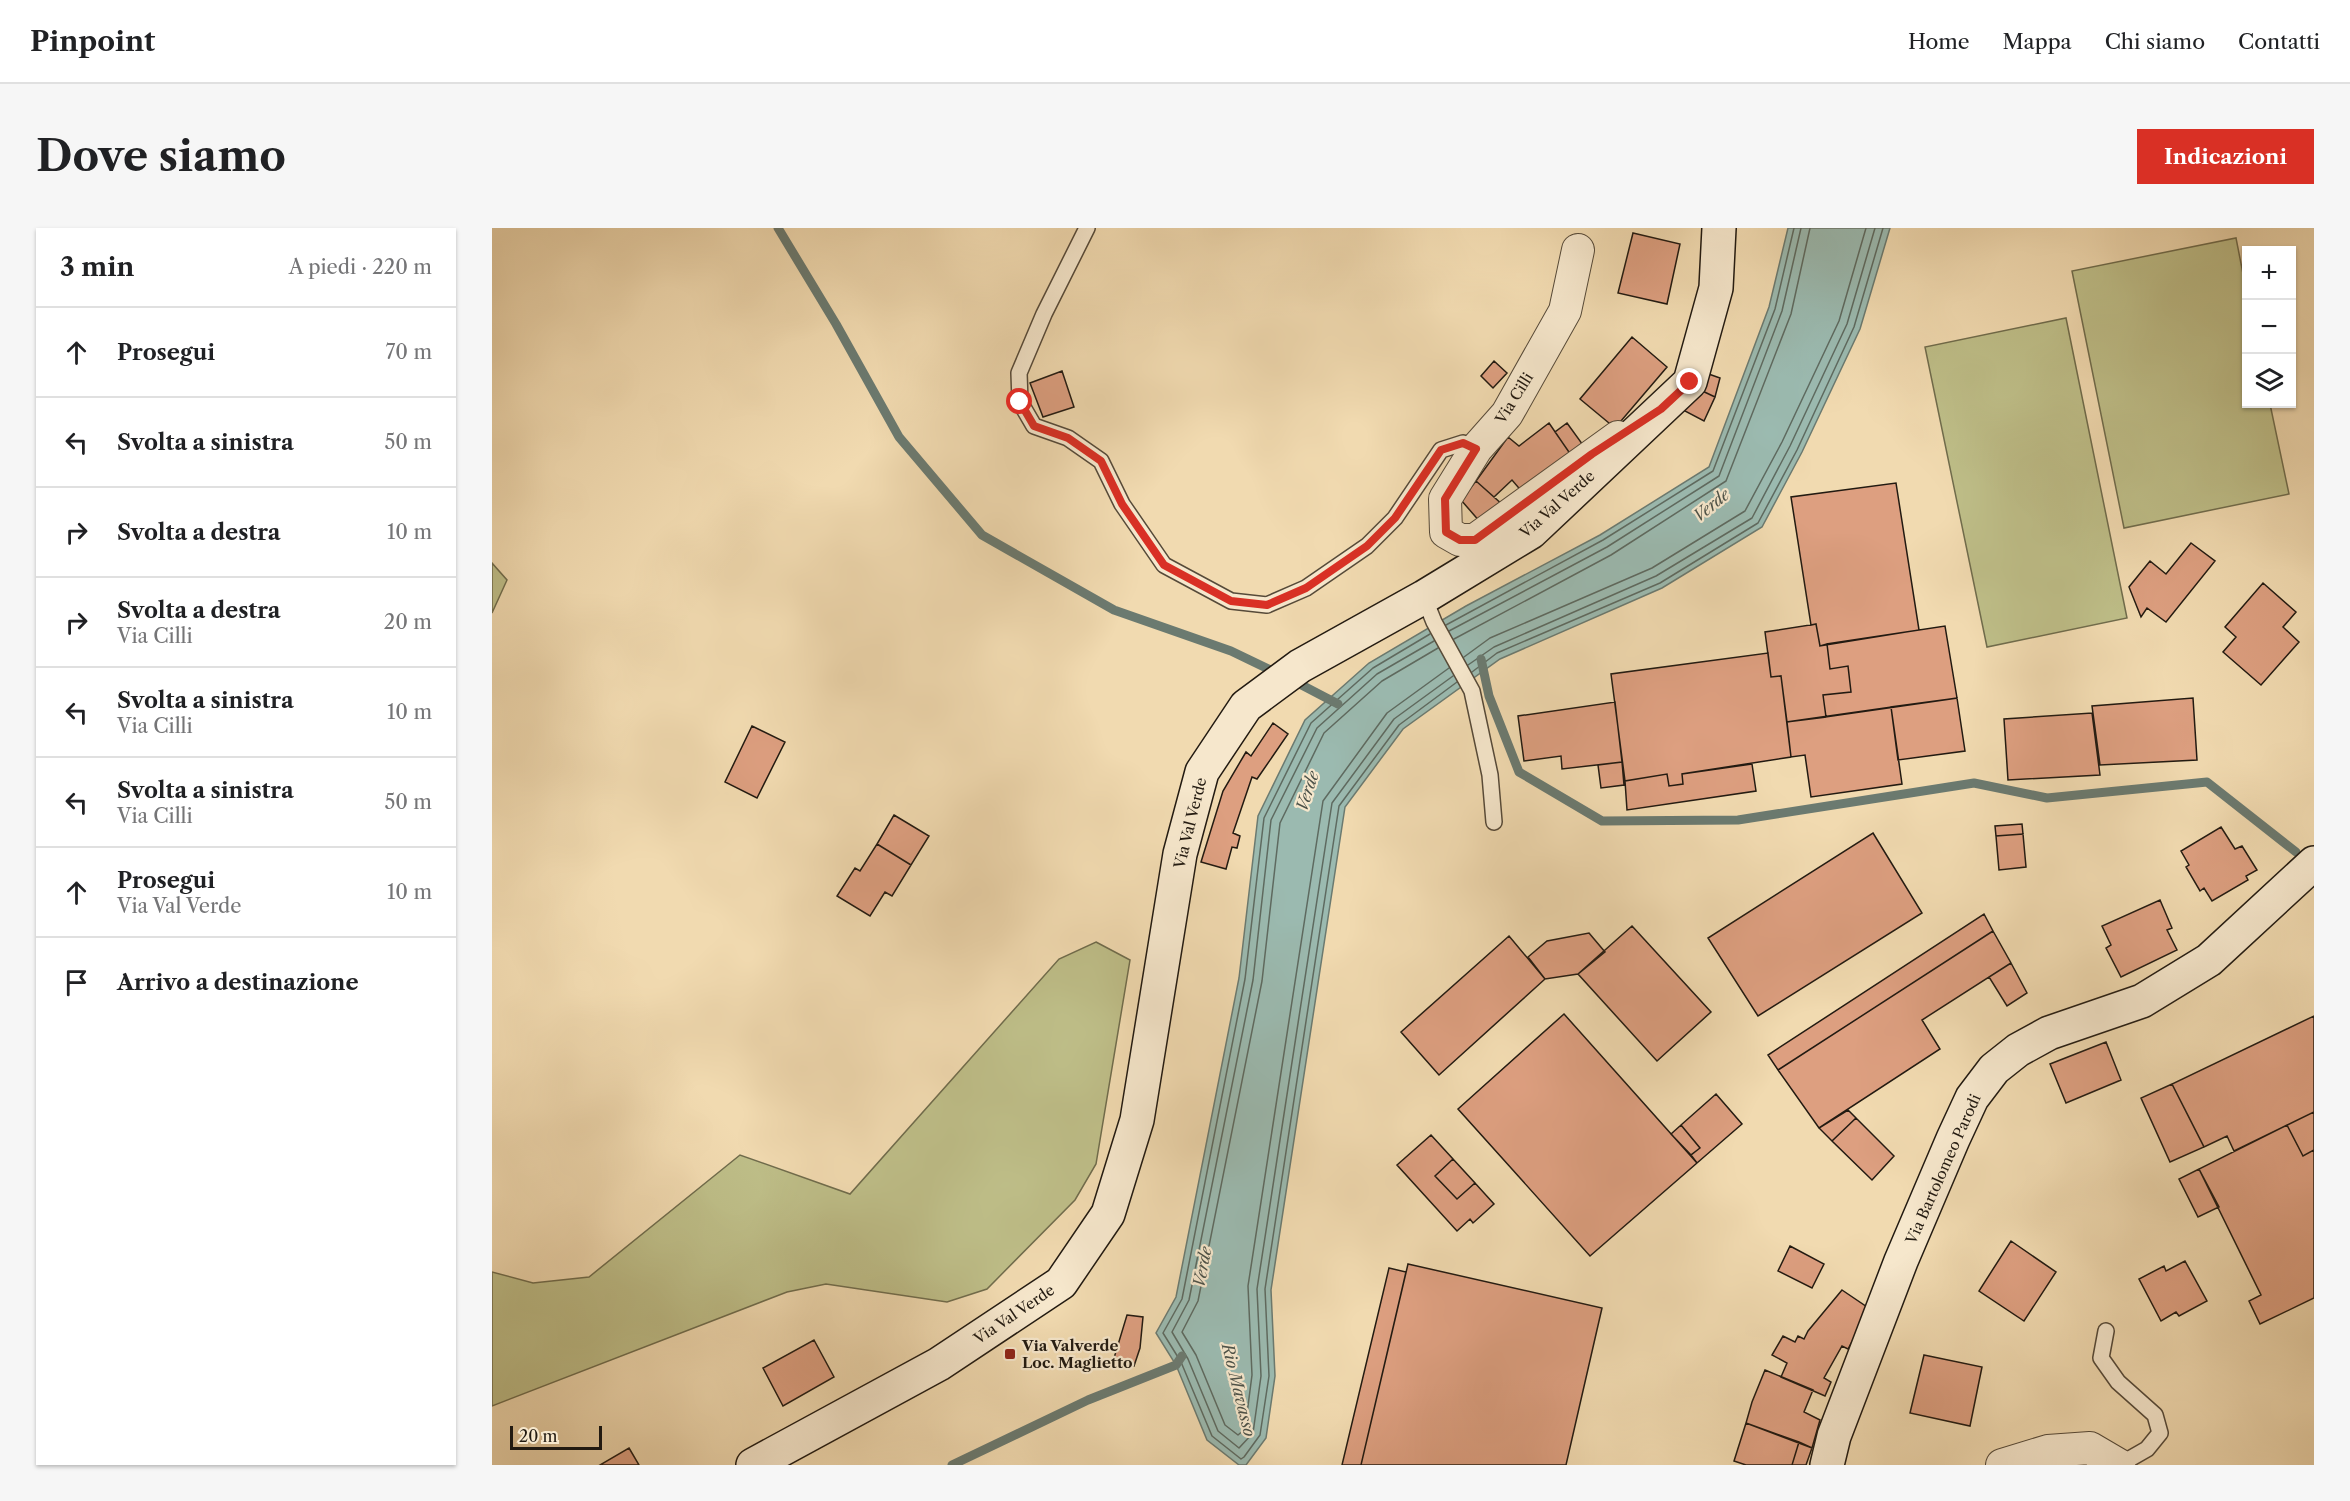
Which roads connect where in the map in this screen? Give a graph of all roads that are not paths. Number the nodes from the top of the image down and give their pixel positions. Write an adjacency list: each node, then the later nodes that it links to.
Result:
1 (1087, 228): 5 (lane)
2 (1719, 228): 4 (main road, Via Val Verde)
3 (1578, 250): 5 (street, Via Cilli)
4 (1661, 409): 5 (street, Via Cilli); 6 (main road, Via Val Verde)
5 (1476, 449)
6 (1429, 610): 7 (lane); 11 (main road, Via Val Verde)
7 (1494, 822)
8 (2314, 863): 10 (main road, Via Bartolomeo Parodi)
9 (2106, 1331): 13 (lane)
10 (1829, 1464)
11 (753, 1465)
12 (2002, 1465): 13 (street)
13 (2119, 1465)

